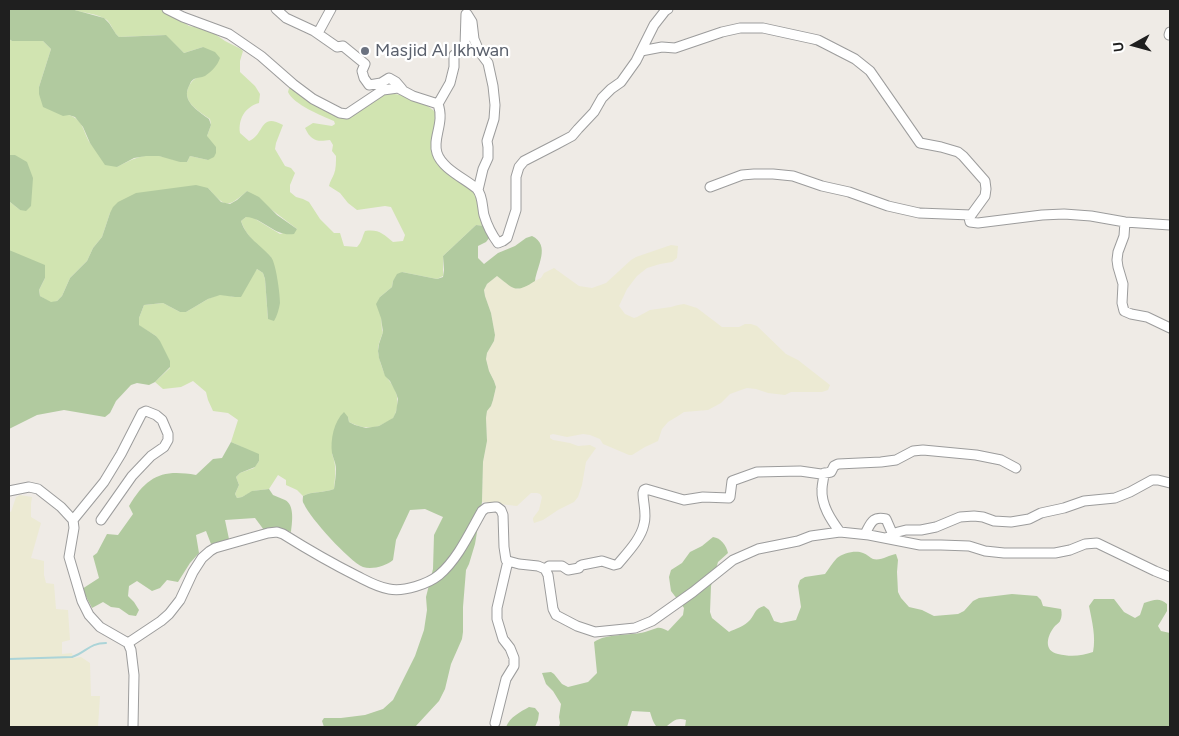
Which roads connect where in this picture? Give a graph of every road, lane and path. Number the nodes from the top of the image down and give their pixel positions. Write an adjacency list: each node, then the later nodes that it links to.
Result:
1 (168, 9): 8 (street)
2 (276, 9): 6 (street)
3 (330, 9): 6 (street)
4 (668, 9): 7 (street)
5 (466, 12): 9 (street); 11 (street)
6 (318, 34): 8 (street)
7 (641, 51): 11 (street); 12 (street)
8 (402, 89): 9 (street)
9 (438, 104): 11 (street)
10 (710, 187): 12 (street)
11 (478, 190)
12 (971, 215): 13 (street)
13 (1125, 222): 14 (street); 15 (street)
14 (1170, 225)
15 (1170, 328)
16 (1016, 468): 17 (street)
17 (824, 473): 22 (street); 26 (street)
18 (1170, 483): 24 (street)
19 (9, 491): 20 (street)
20 (73, 520): 21 (street); 28 (street)
21 (101, 520)
22 (840, 532): 23 (street); 26 (street)
23 (865, 534): 24 (street); 24 (street)
24 (890, 537): 27 (street)
25 (508, 562): 26 (street); 28 (street); 29 (street)
26 (545, 569)
27 (1170, 577)
28 (128, 643): 30 (street)
29 (496, 723)
30 (134, 727)

